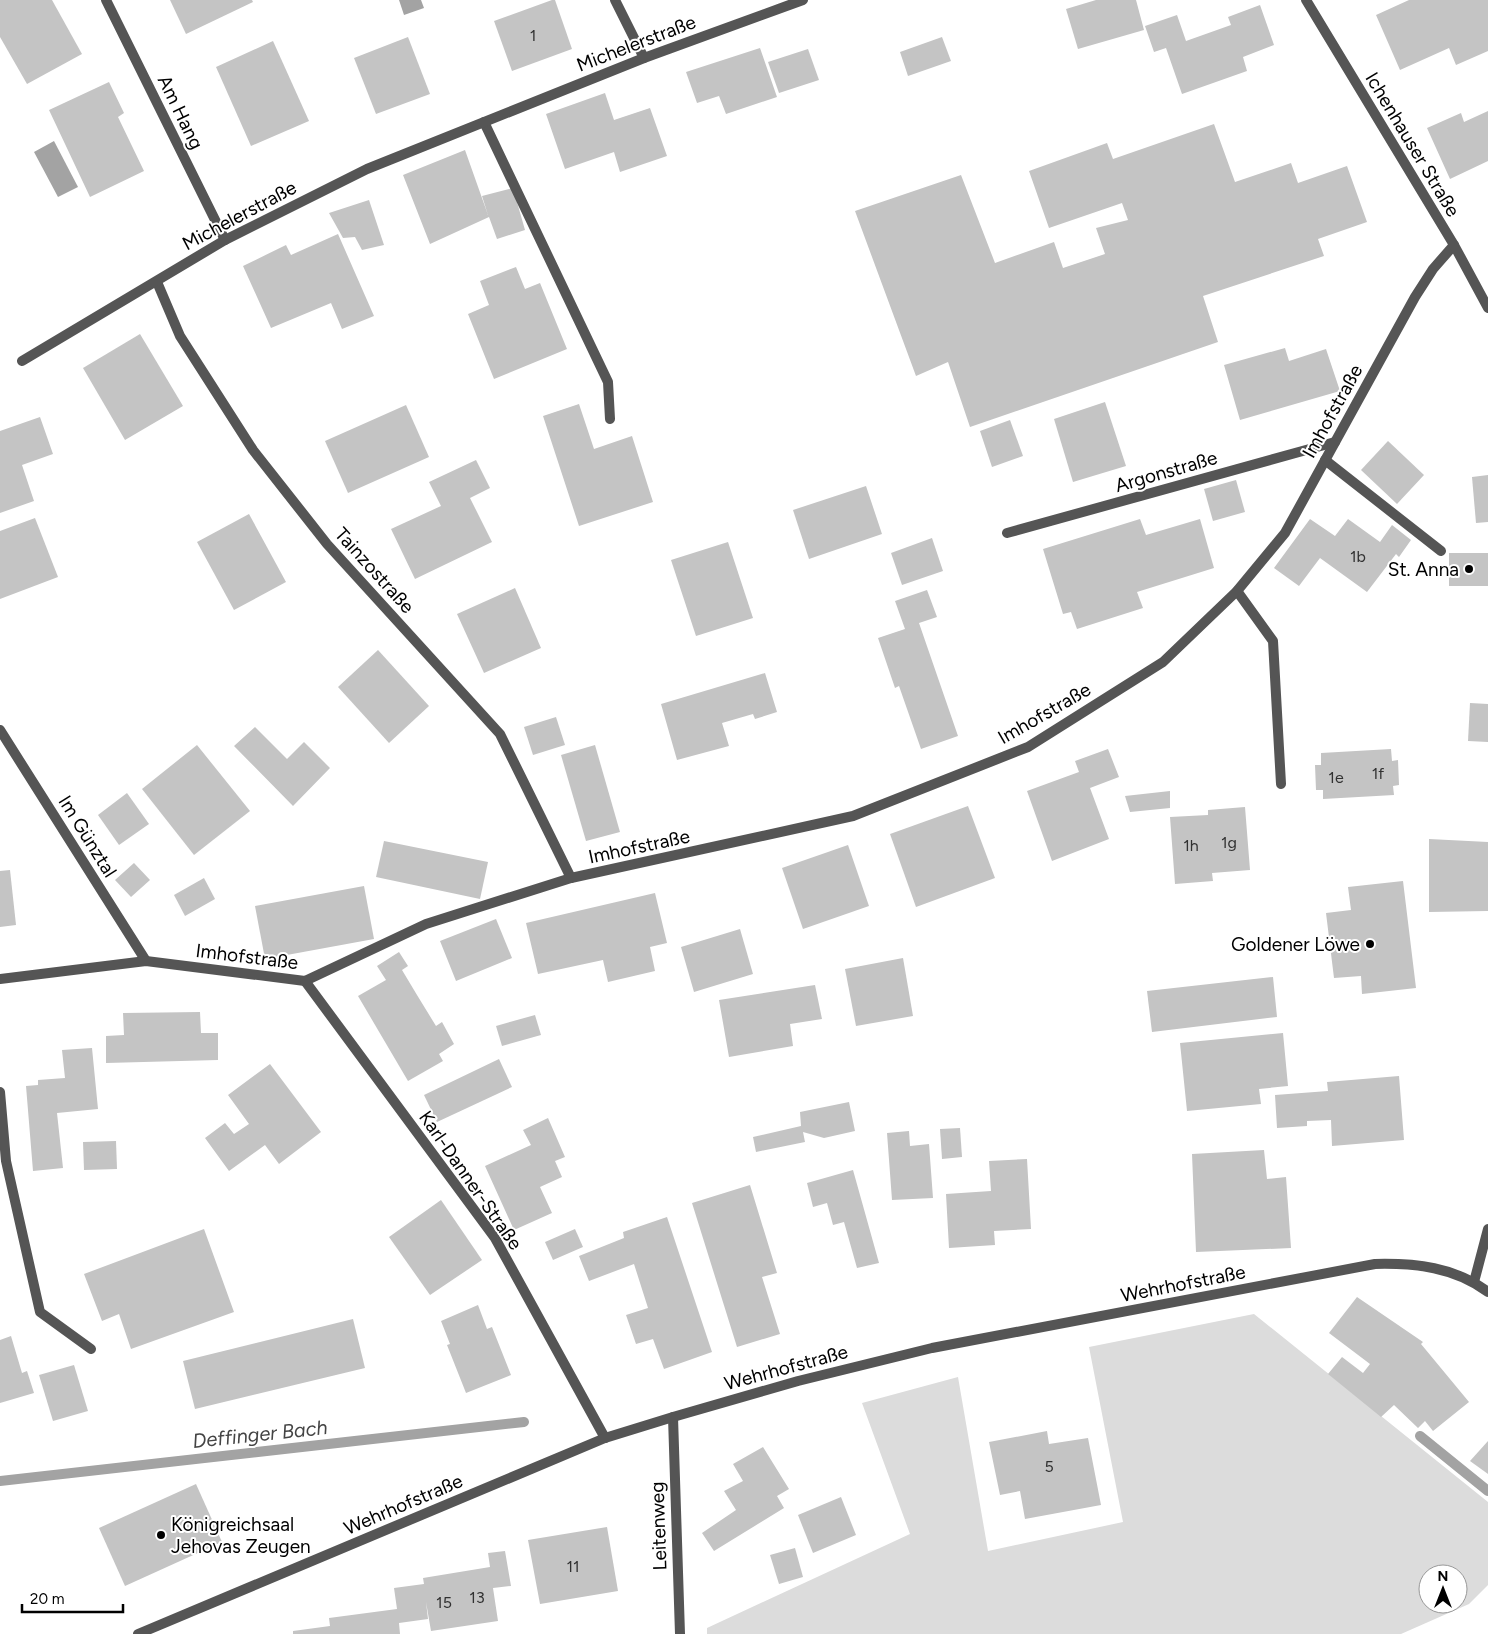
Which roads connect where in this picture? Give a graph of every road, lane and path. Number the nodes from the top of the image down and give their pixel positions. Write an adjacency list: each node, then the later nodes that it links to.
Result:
1 (106, 0): 7 (street, Am Hang)
2 (614, 0): 5 (street)
3 (803, 0): 5 (street, Michelerstraße)
4 (1306, 0): 8 (street, Ichenhauser Straße)
5 (644, 58): 6 (street, Michelerstraße)
6 (484, 122): 7 (street, Michelerstraße); 12 (street)
7 (225, 240): 9 (street, Michelerstraße)
8 (1454, 245): 10 (street, Ichenhauser Straße); 13 (street, Imhofstraße)
9 (157, 282): 11 (street, Michelerstraße); 20 (street, Tainzostraße)
10 (1488, 308)
11 (22, 361)
12 (610, 419)
13 (1335, 442): 14 (street, Imhofstraße); 15 (street, Argonstraße)
14 (1325, 460): 16 (street); 17 (street, Imhofstraße)
15 (1007, 533)
16 (1441, 551)
17 (1237, 591): 19 (street); 20 (street, Imhofstraße)
18 (0, 730): 21 (street, Im Günztal)
19 (1281, 784)
20 (571, 878): 23 (street, Imhofstraße)
21 (146, 961): 22 (street, Imhofstraße); 23 (street, Imhofstraße)
22 (0, 979)
23 (305, 981): 30 (street, Karl-Danner-Straße)
24 (0, 1092): 28 (street)
25 (1488, 1229): 26 (street)
26 (1474, 1282): 27 (street); 29 (street, Wehrhofstraße)
27 (1488, 1292)
28 (91, 1350)
29 (672, 1417): 30 (street, Wehrhofstraße); 32 (street, Leitenweg)
30 (605, 1438): 31 (street, Wehrhofstraße)
31 (138, 1634)
32 (680, 1634)

